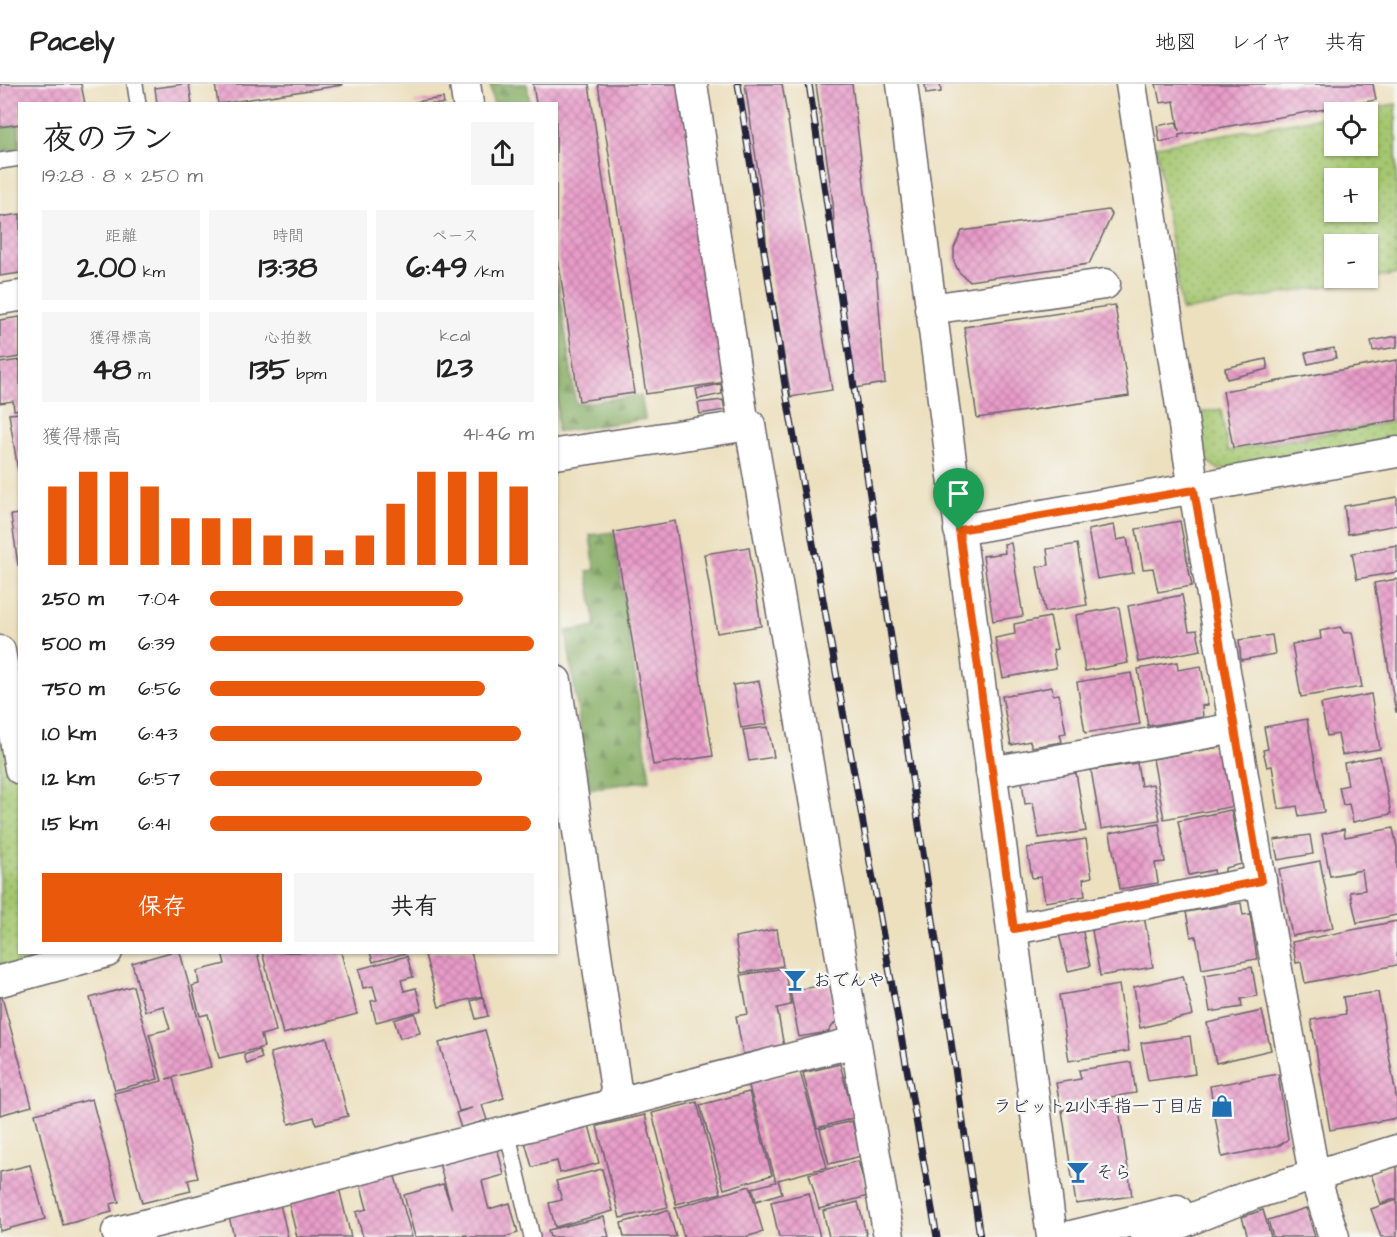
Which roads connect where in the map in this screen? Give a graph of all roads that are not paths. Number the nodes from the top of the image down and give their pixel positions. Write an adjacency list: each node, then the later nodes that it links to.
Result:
1 (135, 84): 6 (lane)
2 (465, 84): 7 (street)
3 (692, 84): 14 (street)
4 (902, 84): 13 (street)
5 (1131, 84): 17 (street)
6 (138, 102)
7 (468, 102)
8 (18, 158): 9 (lane)
9 (0, 161)
10 (1105, 284): 13 (street)
11 (18, 296): 12 (street)
12 (0, 299)
13 (930, 309): 18 (street)
14 (744, 426): 16 (street); 30 (street)
15 (1397, 452): 17 (street)
16 (558, 454)
17 (1194, 490): 18 (street); 21 (street)
18 (959, 530): 23 (street)
19 (0, 651): 22 (street)
20 (558, 706): 24 (street)
21 (1235, 729): 23 (street); 25 (street)
22 (18, 757)
23 (991, 772): 26 (street)
24 (568, 829): 31 (street)
25 (1261, 881): 26 (street); 34 (street)
26 (1014, 929): 39 (street)
27 (95, 954): 28 (street)
28 (51, 961): 29 (street)
29 (0, 981)
30 (855, 1042): 31 (street); 38 (street)
31 (618, 1103): 32 (street)
32 (507, 1131): 36 (street); 37 (lane)
33 (1397, 1150): 34 (street)
34 (1314, 1174): 35 (street); 42 (street)
35 (1251, 1194): 40 (street); 41 (street)
36 (110, 1235)
37 (532, 1237)
38 (889, 1237)
39 (1052, 1237)
40 (1068, 1237)
41 (1146, 1237)
42 (1334, 1237)

